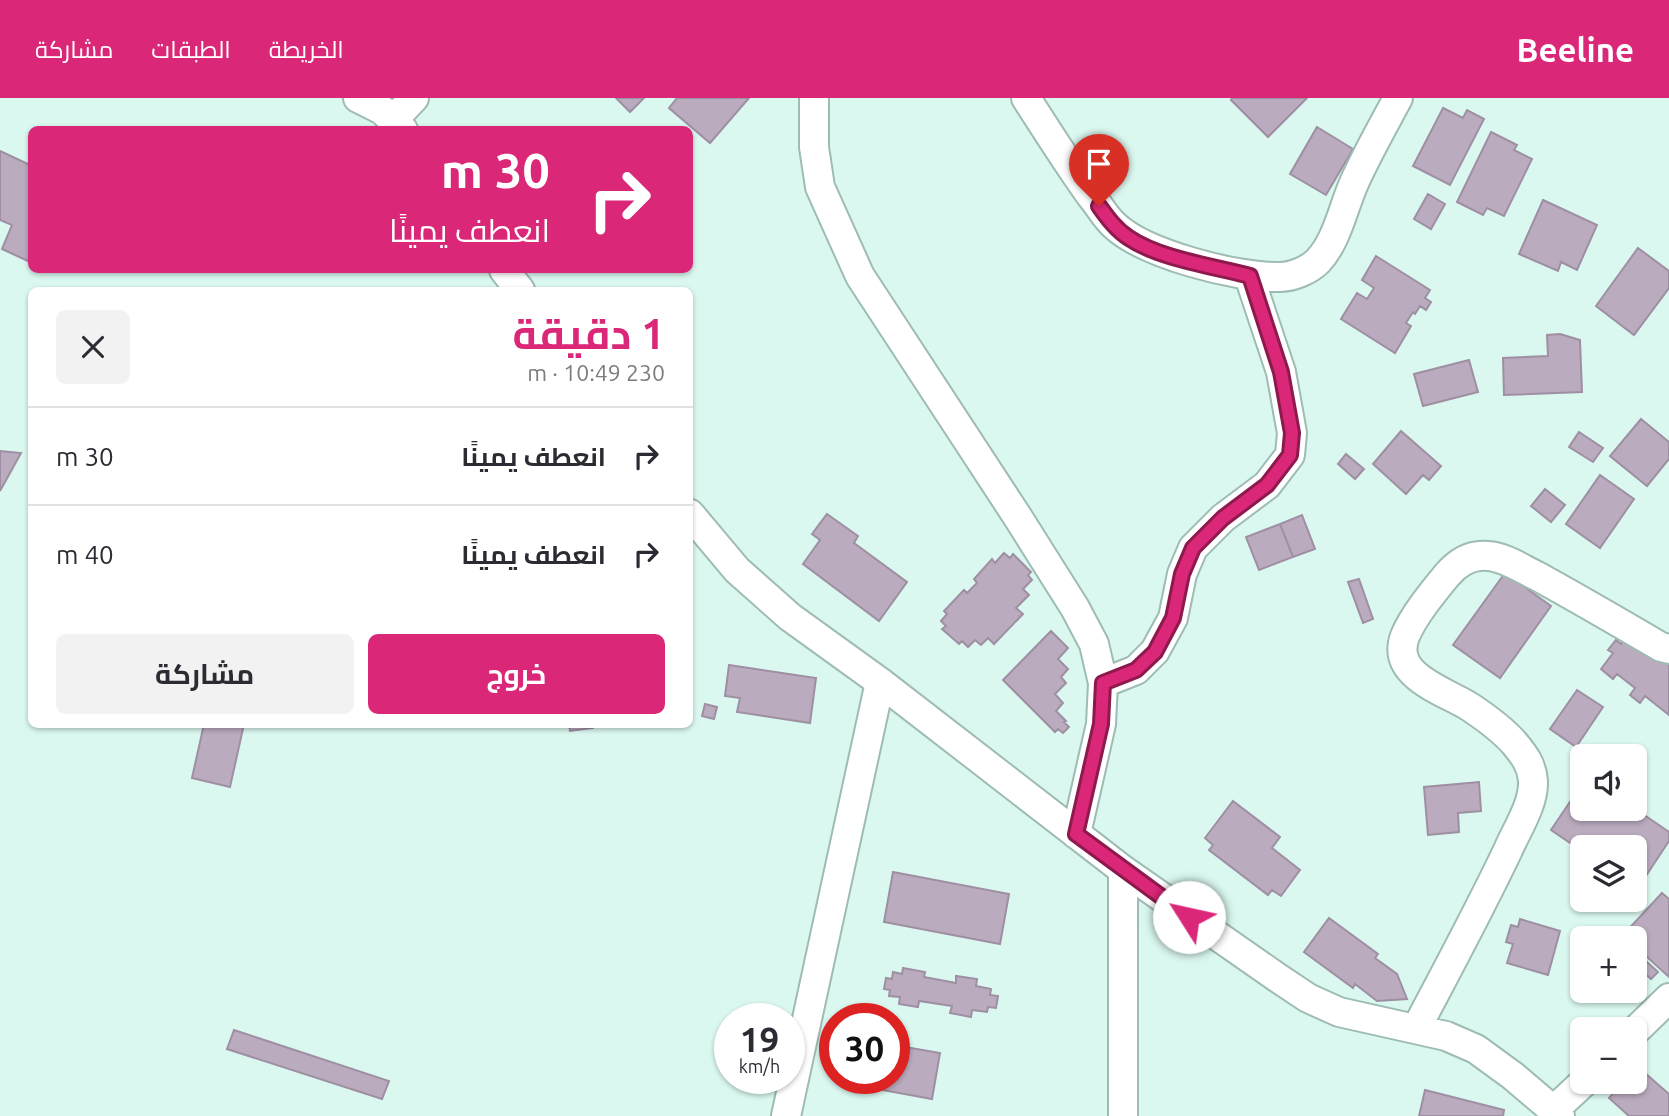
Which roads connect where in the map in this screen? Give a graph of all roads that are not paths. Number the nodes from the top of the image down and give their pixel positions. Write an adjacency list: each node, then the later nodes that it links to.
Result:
1 (358, 98): 6 (street)
2 (414, 98): 6 (street)
3 (814, 98): 13 (street)
4 (1026, 98): 8 (street)
5 (1398, 98): 8 (street)
6 (399, 124)
7 (506, 273): 9 (street)
8 (1250, 276): 13 (street)
9 (517, 287)
10 (693, 518): 12 (street)
11 (1669, 649): 18 (street)
12 (880, 682): 14 (street); 21 (street)
13 (1103, 683): 14 (street)
14 (1076, 834): 15 (street)
15 (1123, 870): 18 (street); 22 (street)
16 (1669, 998): 17 (street)
17 (1647, 1019)
18 (1416, 1029): 20 (street)
19 (1574, 1094): 20 (street)
20 (1557, 1113)
21 (786, 1116)
22 (1123, 1116)

